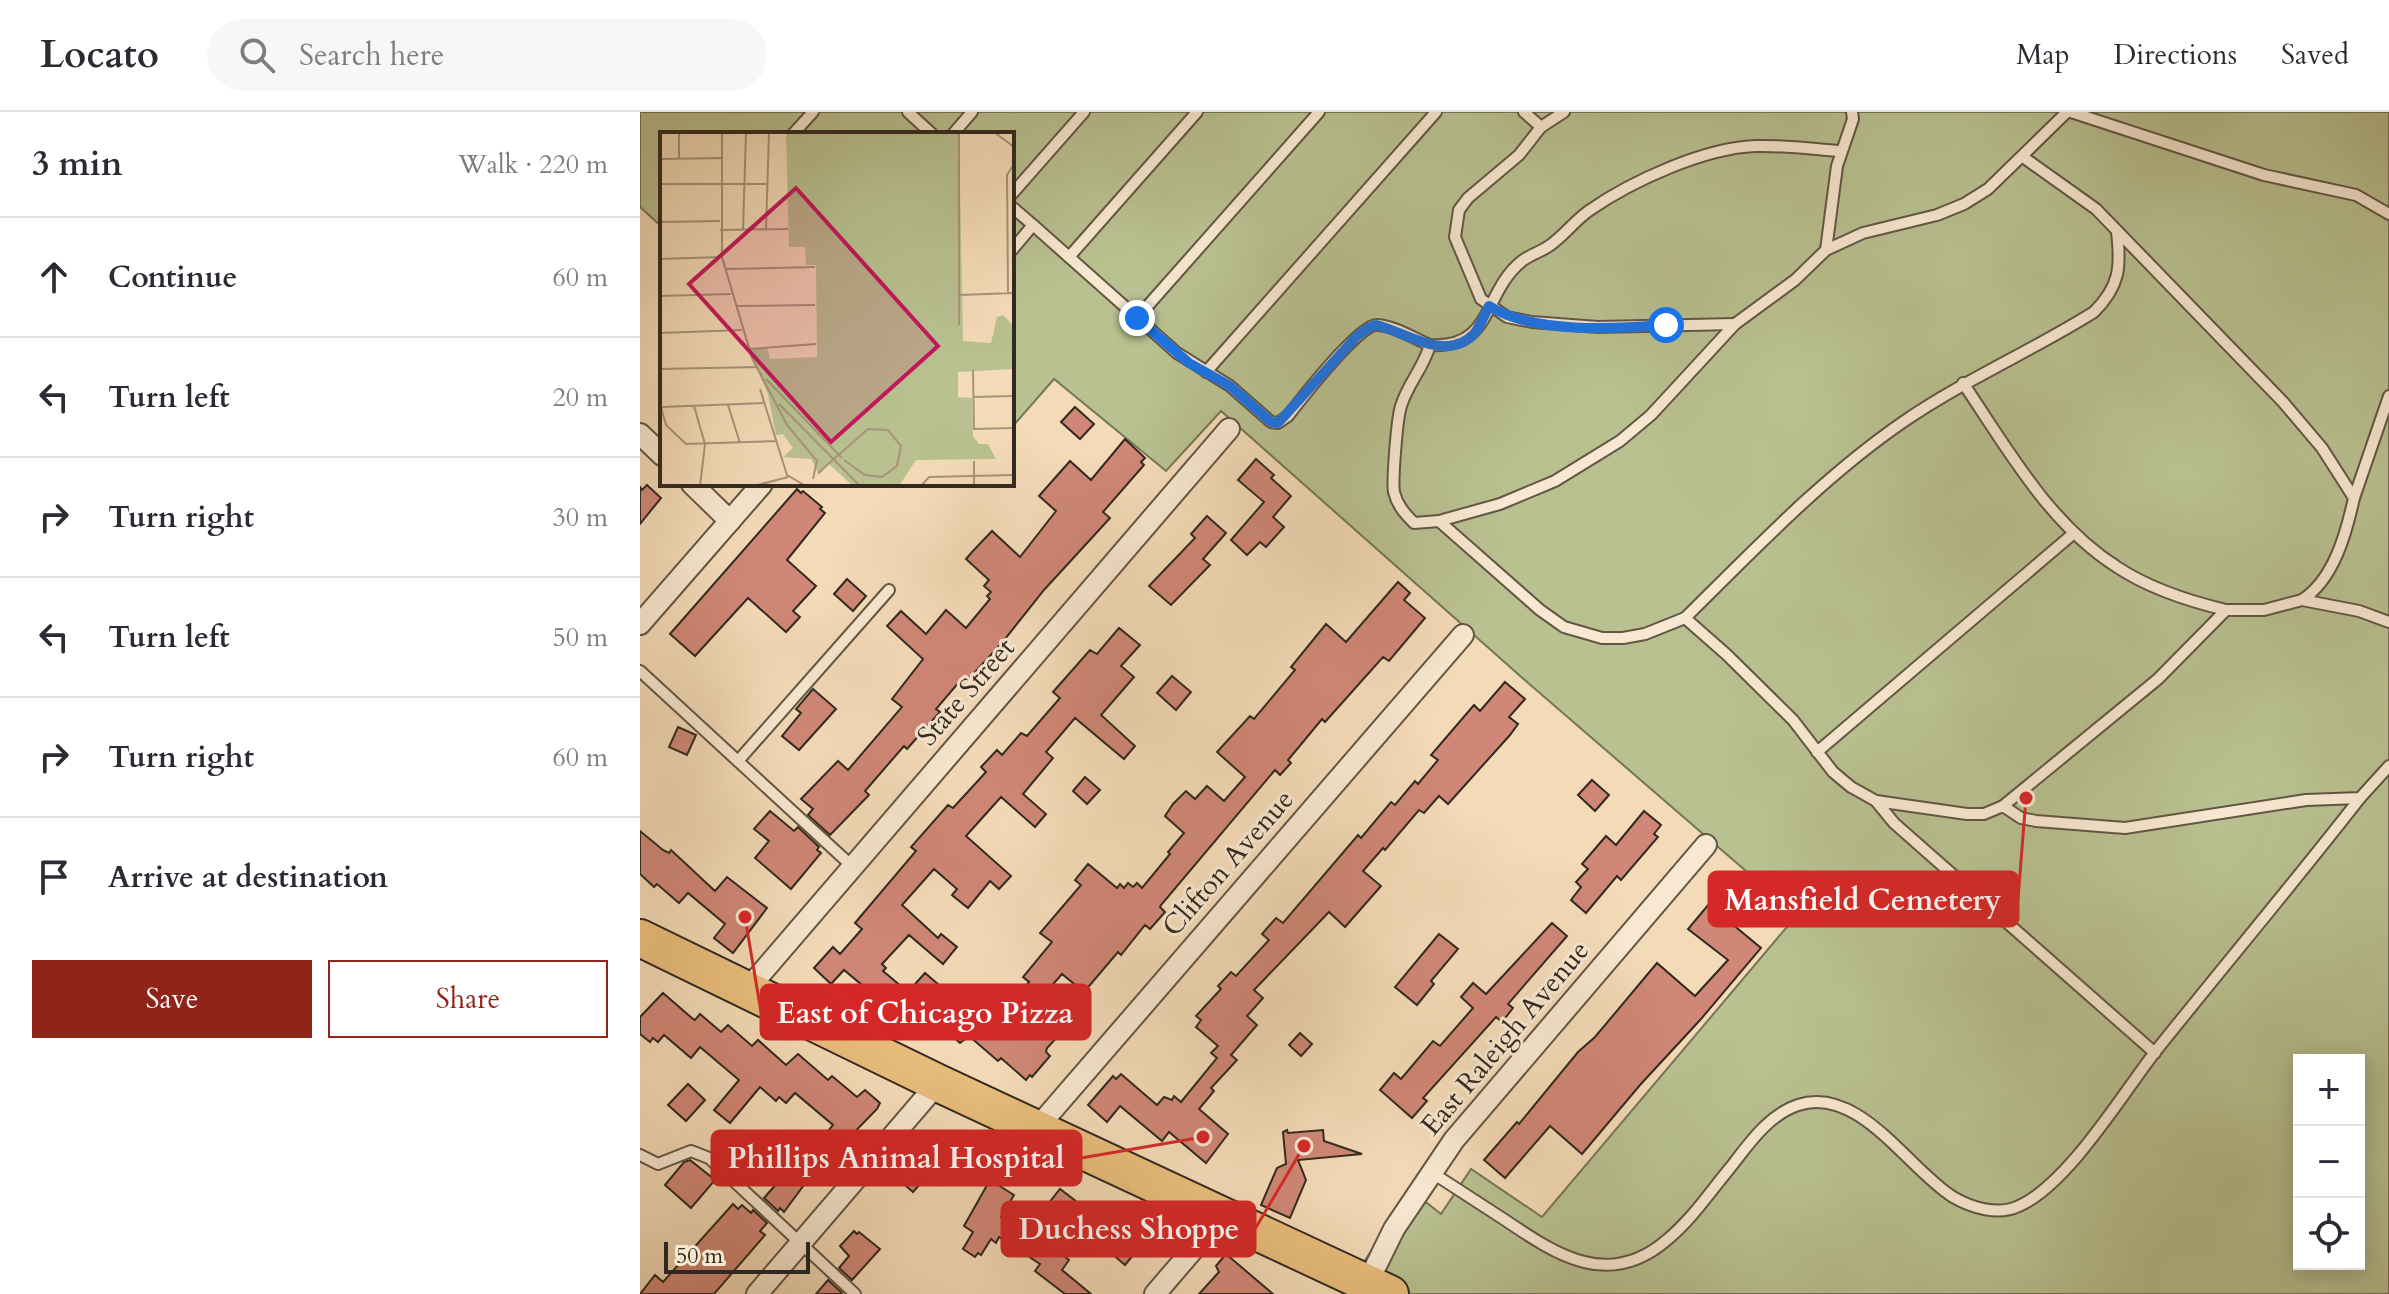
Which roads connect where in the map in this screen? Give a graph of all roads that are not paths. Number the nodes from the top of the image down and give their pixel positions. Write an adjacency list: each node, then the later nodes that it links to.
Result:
1 (813, 112): 13 (lane)
2 (908, 112): 14 (lane)
3 (972, 112): 15 (lane)
4 (1084, 112): 18 (lane)
5 (1197, 112): 25 (lane)
6 (1319, 112): 27 (lane)
7 (1436, 112): 30 (lane)
8 (1524, 112): 12 (lane)
9 (1564, 112): 12 (lane)
10 (1852, 112): 16 (lane)
11 (2069, 112): 17 (lane); 20 (lane)
12 (1541, 127): 26 (lane)
13 (795, 132)
14 (930, 132)
15 (955, 132)
16 (1840, 151): 24 (lane); 26 (lane)
17 (2023, 157): 22 (lane); 24 (lane)
18 (1014, 192)
19 (1014, 209): 21 (lane)
20 (2389, 214)
21 (1033, 225): 23 (lane); 25 (lane)
22 (2117, 232): 31 (lane); 38 (lane)
23 (1014, 248)
24 (1826, 250): 28 (lane)
25 (1069, 257): 27 (lane)
26 (1489, 306): 28 (lane); 29 (lane)
27 (1137, 318): 30 (lane)
28 (1735, 324): 40 (lane)
29 (1430, 345): 30 (lane); 40 (lane)
30 (1206, 372)
31 (1963, 383): 41 (lane); 45 (lane)
32 (2389, 396): 38 (lane)
33 (1229, 429): 57 (street, State Street)
34 (640, 434): 35 (street)
35 (660, 453)
36 (694, 486): 39 (street)
37 (760, 486): 39 (street)
38 (2354, 498): 43 (lane)
39 (730, 521): 47 (street)
40 (1439, 521): 45 (lane)
41 (2074, 533): 44 (lane); 50 (lane)
42 (889, 590): 51 (lane)
43 (2302, 600): 44 (lane); 46 (lane)
44 (2226, 610): 55 (lane)
45 (1685, 618): 50 (lane)
46 (2389, 622)
47 (640, 624)
48 (1463, 635): 62 (street, Clifton Avenue)
49 (640, 671): 51 (lane)
50 (1817, 752): 54 (lane)
51 (738, 761): 57 (lane)
52 (2389, 766): 53 (lane)
53 (2360, 798): 55 (lane); 60 (lane)
54 (1876, 801): 55 (lane); 60 (lane)
55 (2003, 806)
56 (1706, 845): 64 (street, East Raleigh Avenue)
57 (853, 867): 59 (street, State Street)
58 (645, 950): 59 (highway)
59 (746, 991): 61 (highway)
60 (2155, 1053): 64 (lane)
61 (938, 1083): 62 (highway); 66 (street)
62 (1037, 1128): 65 (highway)
63 (640, 1155): 66 (lane)
64 (1430, 1172): 67 (street, East Raleigh Avenue)
65 (1221, 1217): 67 (highway); 70 (street)
66 (800, 1244): 68 (street); 69 (lane)
67 (1379, 1288): 71 (highway)
68 (757, 1294)
69 (855, 1294)
70 (1155, 1294)
71 (1418, 1294)

